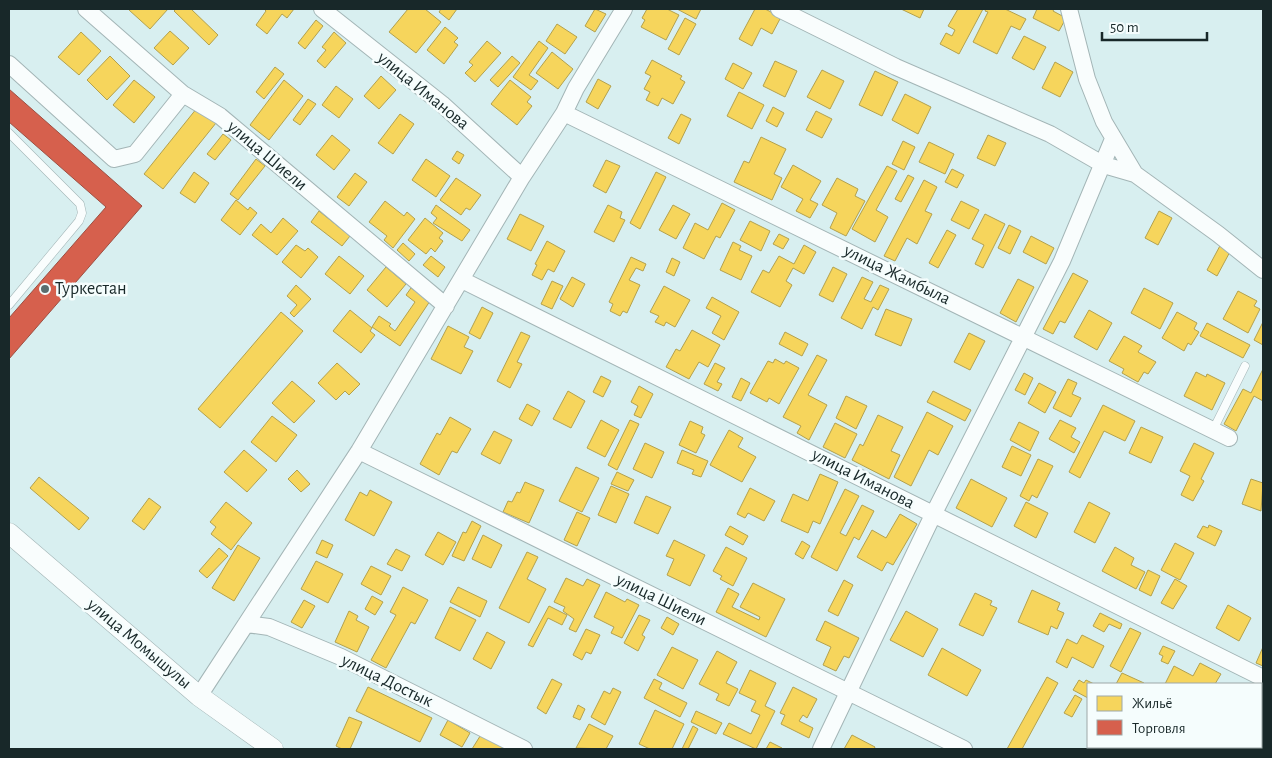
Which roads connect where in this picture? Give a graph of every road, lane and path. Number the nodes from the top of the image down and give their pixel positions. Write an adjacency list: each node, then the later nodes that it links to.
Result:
1 (86, 9): 7 (street, улица Шиели)
2 (322, 9): 13 (street, улица Иманова)
3 (624, 9): 8 (street)
4 (779, 9): 11 (street)
5 (1069, 9): 10 (street)
6 (9, 64): 7 (street)
7 (183, 94): 17 (street, улица Шиели)
8 (564, 113): 13 (street); 18 (street, улица Жамбыла)
9 (9, 133): 16 (lane)
10 (1113, 139): 11 (street); 12 (street)
11 (1104, 165): 12 (street); 18 (street)
12 (1134, 174): 14 (street)
13 (522, 176): 15 (street)
14 (1263, 270)
15 (462, 280): 17 (street); 23 (street, улица Иманова)
16 (9, 305)
17 (446, 306): 22 (street)
18 (1023, 336): 20 (street, улица Жамбыла); 23 (street)
19 (1245, 366): 20 (lane)
20 (1214, 430): 21 (street, улица Жамбыла)
21 (1229, 438)
22 (359, 451): 25 (street); 27 (street, улица Шиели)
23 (933, 515): 26 (street, улица Иманова); 27 (street)
24 (9, 533): 28 (street, улица Момышулы)
25 (246, 624): 28 (street); 30 (street, улица Достык)
26 (1263, 678)
27 (850, 693): 31 (street); 32 (street, улица Шиели)
28 (199, 696): 29 (street, улица Момышулы)
29 (272, 749)
30 (524, 749)
31 (821, 749)
32 (964, 749)

